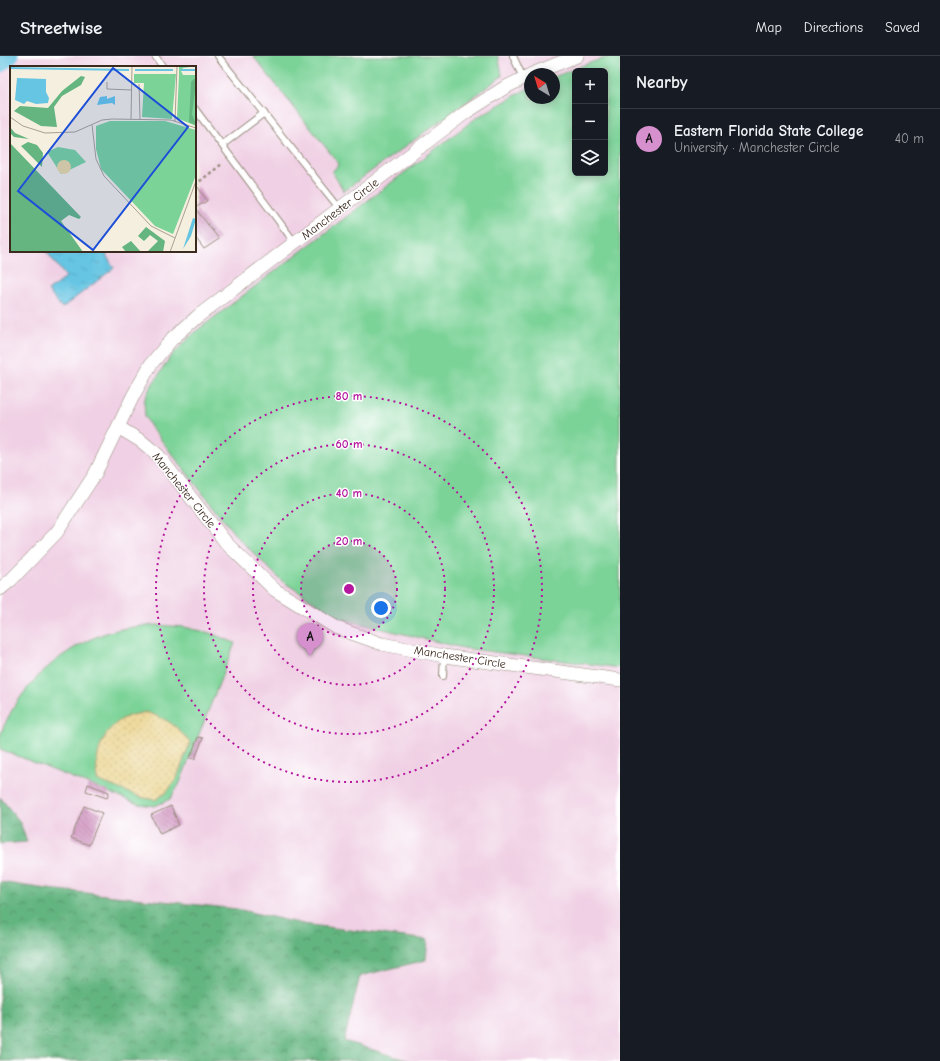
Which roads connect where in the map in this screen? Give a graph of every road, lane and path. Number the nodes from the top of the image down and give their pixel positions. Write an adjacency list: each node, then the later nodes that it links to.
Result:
1 (155, 56): 5 (lane)
2 (218, 56): 10 (lane)
3 (513, 56): 7 (lane)
4 (577, 56): 6 (street, Manchester Circle)
5 (162, 66)
6 (548, 68)
7 (524, 71)
8 (524, 78): 14 (street, Manchester Circle)
9 (196, 110): 11 (lane)
10 (264, 113): 11 (lane); 14 (lane)
11 (222, 145): 15 (lane)
12 (222, 164): 13 (path)
13 (196, 184)
14 (340, 209): 15 (street, Manchester Circle)
15 (296, 243): 16 (street, Manchester Circle)
16 (118, 428): 17 (street); 18 (street, Manchester Circle)
17 (0, 589)
18 (444, 656): 19 (lane); 20 (street, Manchester Circle)
19 (443, 676)
20 (620, 680)

